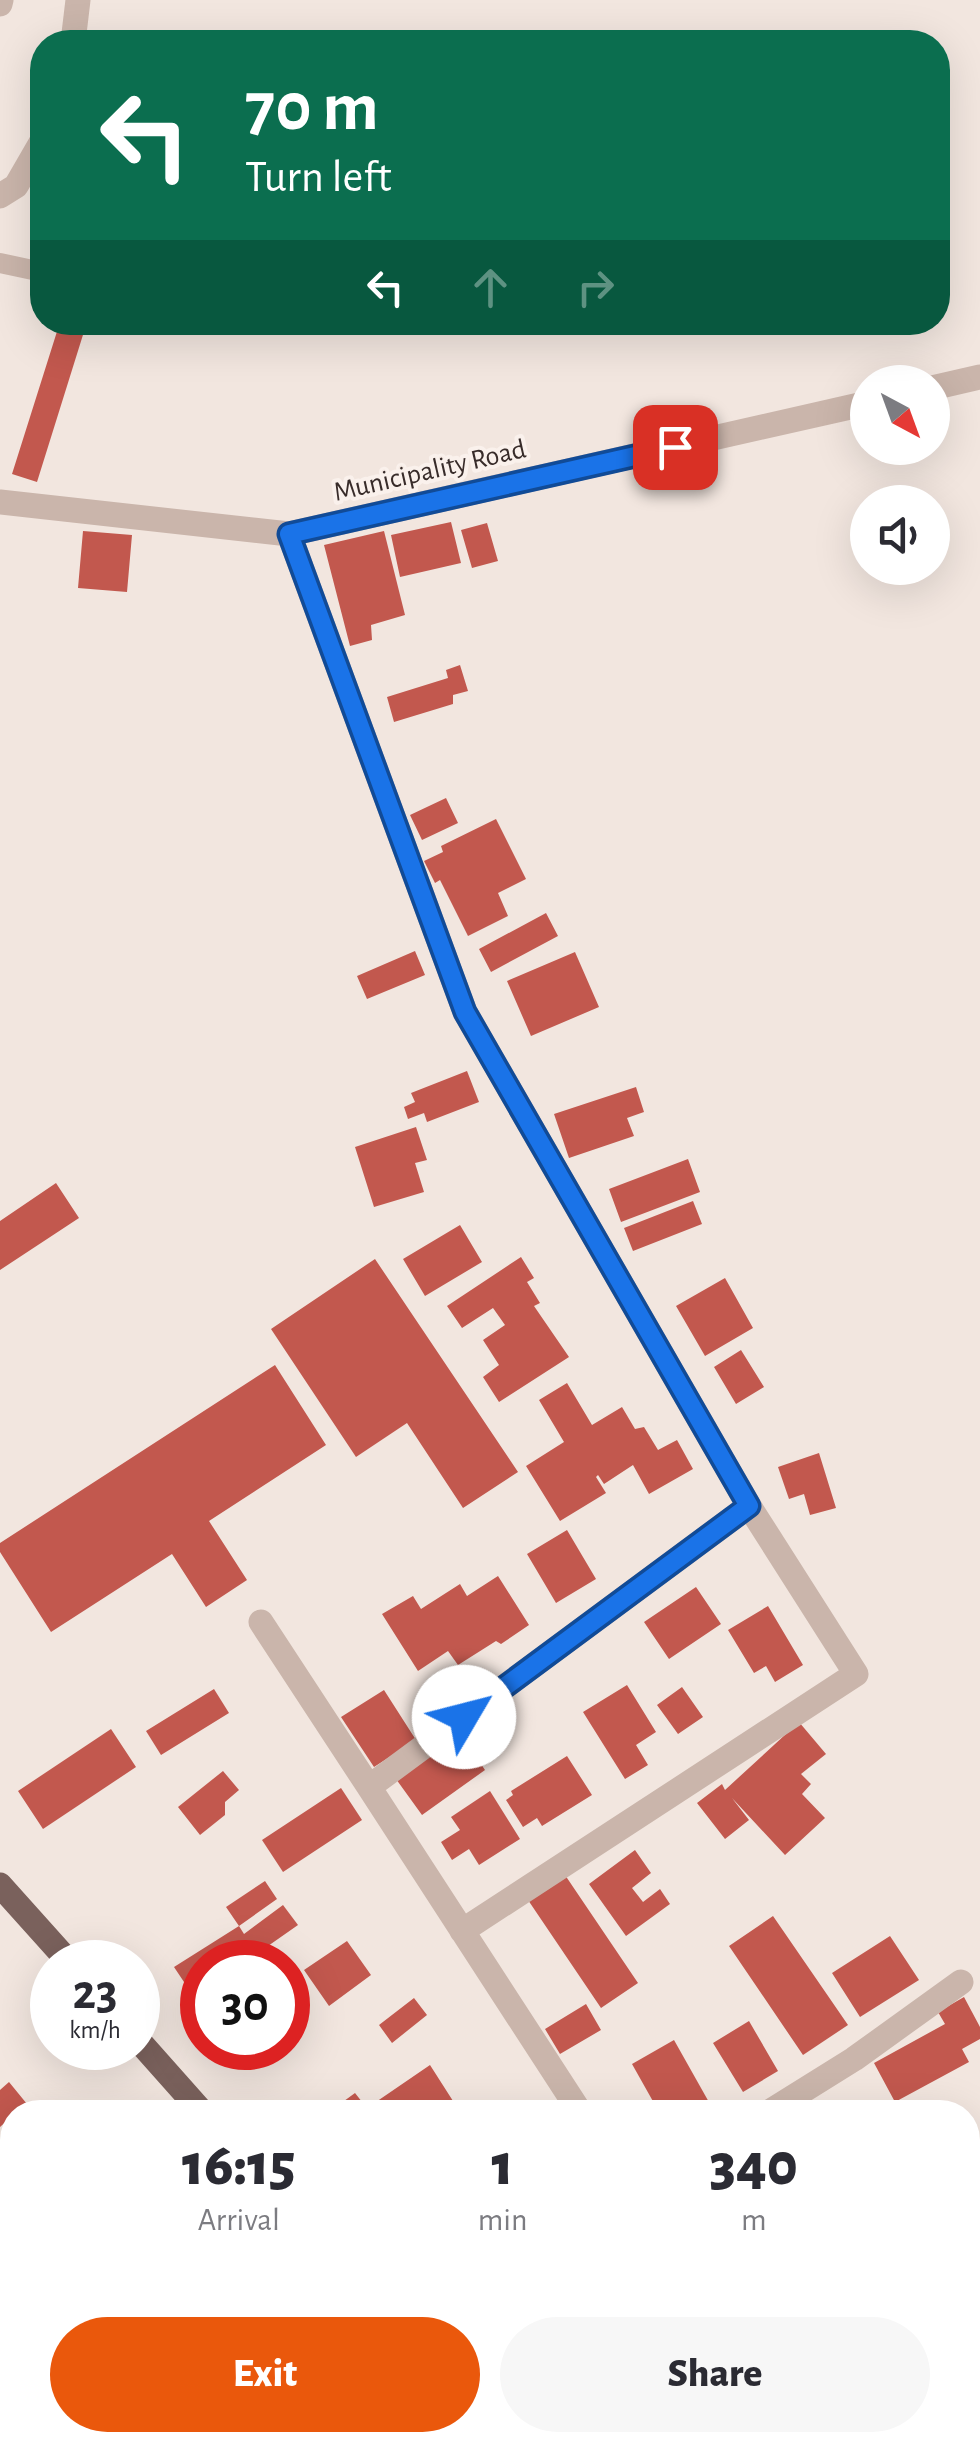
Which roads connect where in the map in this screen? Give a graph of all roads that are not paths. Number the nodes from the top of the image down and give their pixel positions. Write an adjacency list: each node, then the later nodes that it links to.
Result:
1 (78, 0): 2 (street)
2 (74, 30)
3 (30, 162): 4 (street)
4 (0, 196)
5 (0, 263): 6 (lane)
6 (30, 269)
7 (980, 377): 8 (street)
8 (950, 384)
9 (850, 407): 11 (street, Municipality Road)
10 (0, 502): 11 (street, Municipality Road)
11 (289, 534): 12 (street)
12 (749, 1506): 14 (street); 16 (street)
13 (261, 1622): 14 (street)
14 (369, 1787): 16 (street)
15 (0, 1885): 17 (main road)
16 (462, 1931): 21 (street)
17 (49, 1940)
18 (961, 1982): 22 (street)
19 (160, 2065): 20 (main road)
20 (191, 2100)
21 (572, 2100)
22 (789, 2100)

